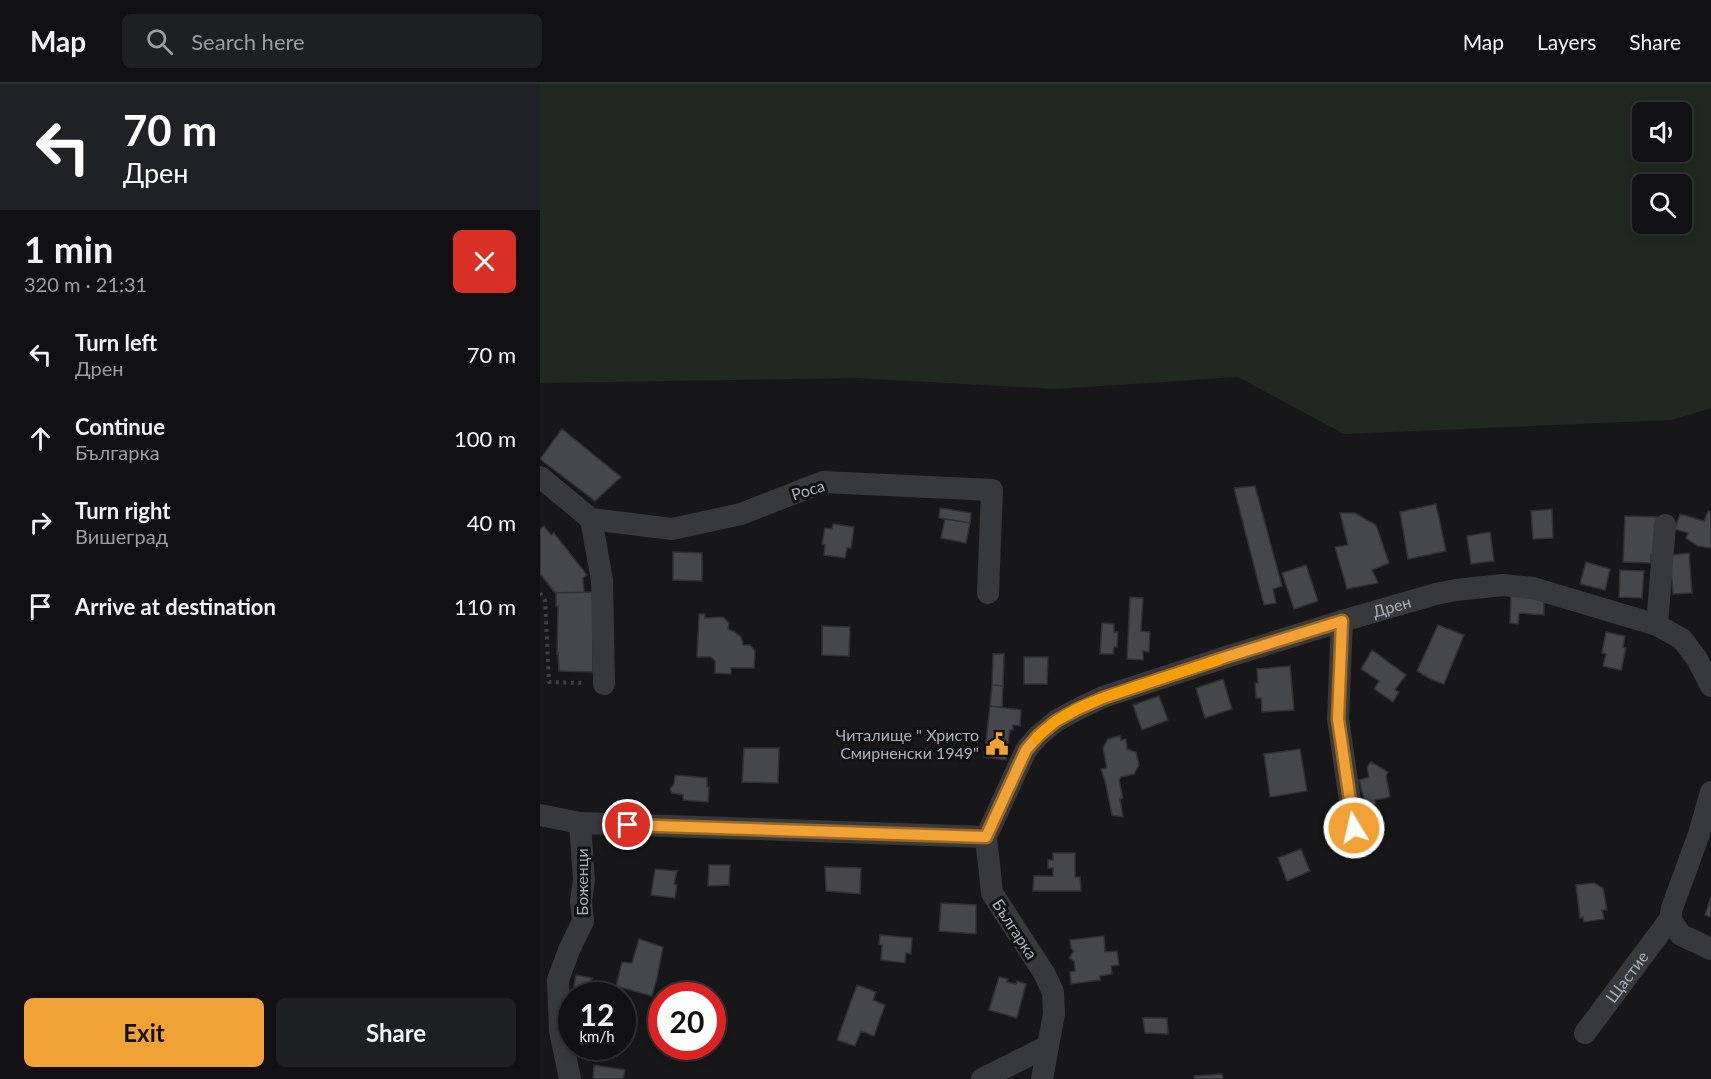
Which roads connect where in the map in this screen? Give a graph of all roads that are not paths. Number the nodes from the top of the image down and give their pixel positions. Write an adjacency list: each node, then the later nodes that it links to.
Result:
1 (540, 477): 2 (street)
2 (591, 519): 4 (street, Роса); 8 (street)
3 (1665, 525): 6 (street)
4 (987, 593)
5 (1342, 621): 6 (street, Дрен); 12 (street); 13 (street, Дрен)
6 (1657, 625): 7 (street, Дрен)
7 (1710, 682)
8 (604, 684)
9 (1711, 792): 14 (street)
10 (540, 815): 11 (street)
11 (580, 823): 13 (street); 18 (street, Боженци)
12 (1354, 828)
13 (986, 837): 17 (street, Българка)
14 (1670, 919): 15 (street); 16 (street, Щастие)
15 (1711, 948)
16 (1585, 1033)
17 (1048, 1046): 19 (street); 20 (street, Българка)
18 (570, 1079)
19 (982, 1079)
20 (1042, 1079)

